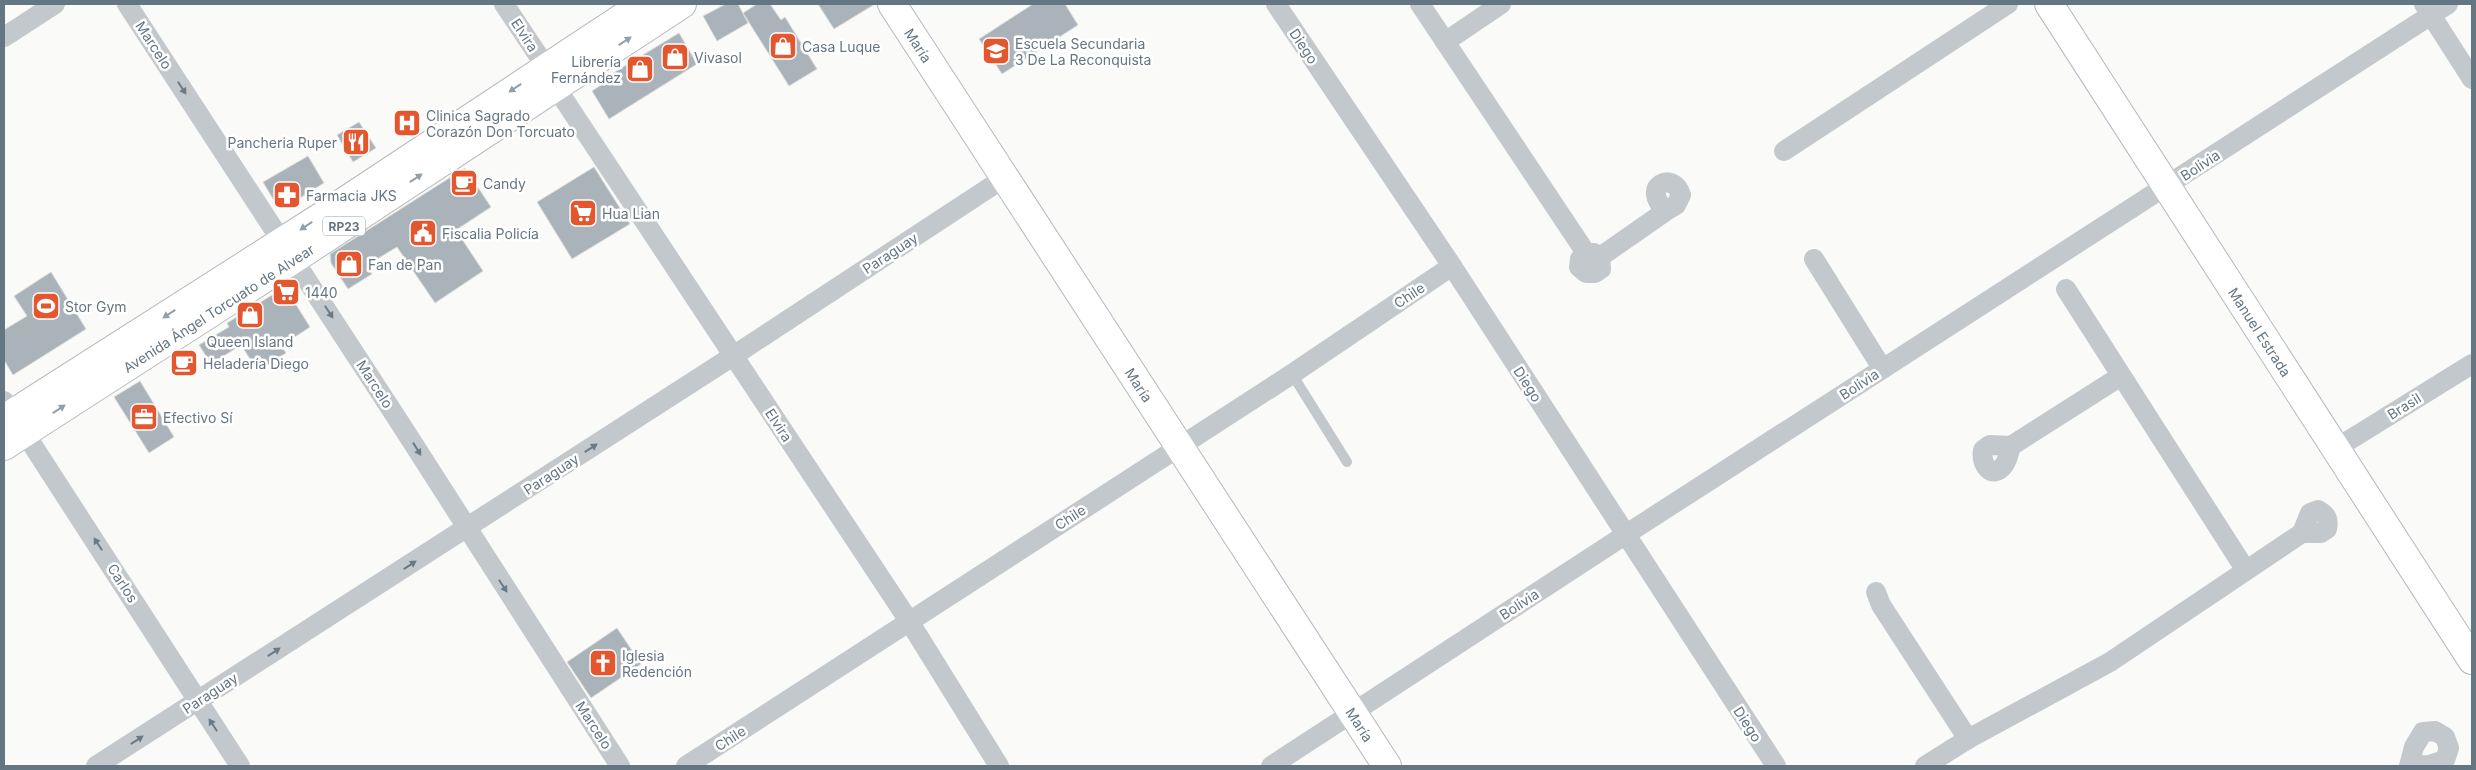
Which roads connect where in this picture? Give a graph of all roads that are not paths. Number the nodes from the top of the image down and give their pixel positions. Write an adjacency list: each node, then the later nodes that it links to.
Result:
1 (55, 4): 14 (street)
2 (127, 4): 22 (street, Marcelo, one-way to 22)
3 (504, 4): 16 (street, Elvira)
4 (643, 4): 16 (street, Avenida Ángel Torcuato de Alvear / RP23)
5 (682, 4): 16 (street, Avenida Ángel Torcuato de Alvear / RP23, one-way to 5)
6 (892, 4): 19 (street, María)
7 (1276, 4): 24 (street, Diego)
8 (1420, 4): 15 (street)
9 (1501, 4): 15 (street)
10 (2008, 4): 18 (street)
11 (2048, 4): 20 (street, Manuel Estrada)
12 (2448, 4): 13 (street, Bolivia)
13 (2428, 9): 17 (street); 20 (street, Bolivia)
14 (4, 37)
15 (1445, 42): 21 (street)
16 (550, 76): 22 (street, Avenida Ángel Torcuato de Alvear / RP23); 26 (street, Elvira)
17 (2472, 79)
18 (1784, 151)
19 (1004, 178): 26 (street, Paraguay); 33 (street, María)
20 (2165, 187): 28 (street, Bolivia); 34 (street, Manuel Estrada)
21 (1666, 211)
22 (288, 250): 31 (street, Avenida Ángel Torcuato de Alvear / RP23); 36 (street, Marcelo, one-way to 36)
23 (1814, 260): 28 (street)
24 (1452, 266): 29 (street, Chile); 38 (street, Diego)
25 (2066, 289): 30 (street)
26 (733, 356): 36 (street, Paraguay, one-way to 26); 41 (street, Elvira)
27 (2472, 364): 34 (street, Brasil)
28 (1882, 368): 38 (street, Bolivia)
29 (1292, 374): 33 (street, Chile); 35 (lane)
30 (2121, 376): 32 (street); 39 (street)
31 (10, 422): 43 (street, Carlos, one-way to 31)
32 (2011, 446)
33 (1179, 447): 41 (street, Chile); 44 (street, María)
34 (2335, 449): 42 (street, Manuel Estrada)
35 (1347, 462)
36 (466, 529): 43 (street, Paraguay, one-way to 36); 48 (street, Marcelo, one-way to 48)
37 (2302, 533): 39 (street)
38 (1624, 535): 44 (street, Bolivia); 53 (street, Diego)
39 (2244, 569): 45 (street)
40 (1876, 592): 45 (street)
41 (908, 621): 49 (street, Chile); 50 (street, Elvira)
42 (2471, 654)
43 (197, 701): 46 (street, Paraguay, one-way to 43); 47 (street, Carlos, one-way to 43)
44 (1353, 714): 51 (street, Bolivia); 52 (street, María)
45 (1968, 739): 54 (street)
46 (96, 766)
47 (240, 766)
48 (620, 766)
49 (686, 766)
50 (999, 766)
51 (1272, 766)
52 (1387, 766)
53 (1776, 766)
54 (1925, 766)

